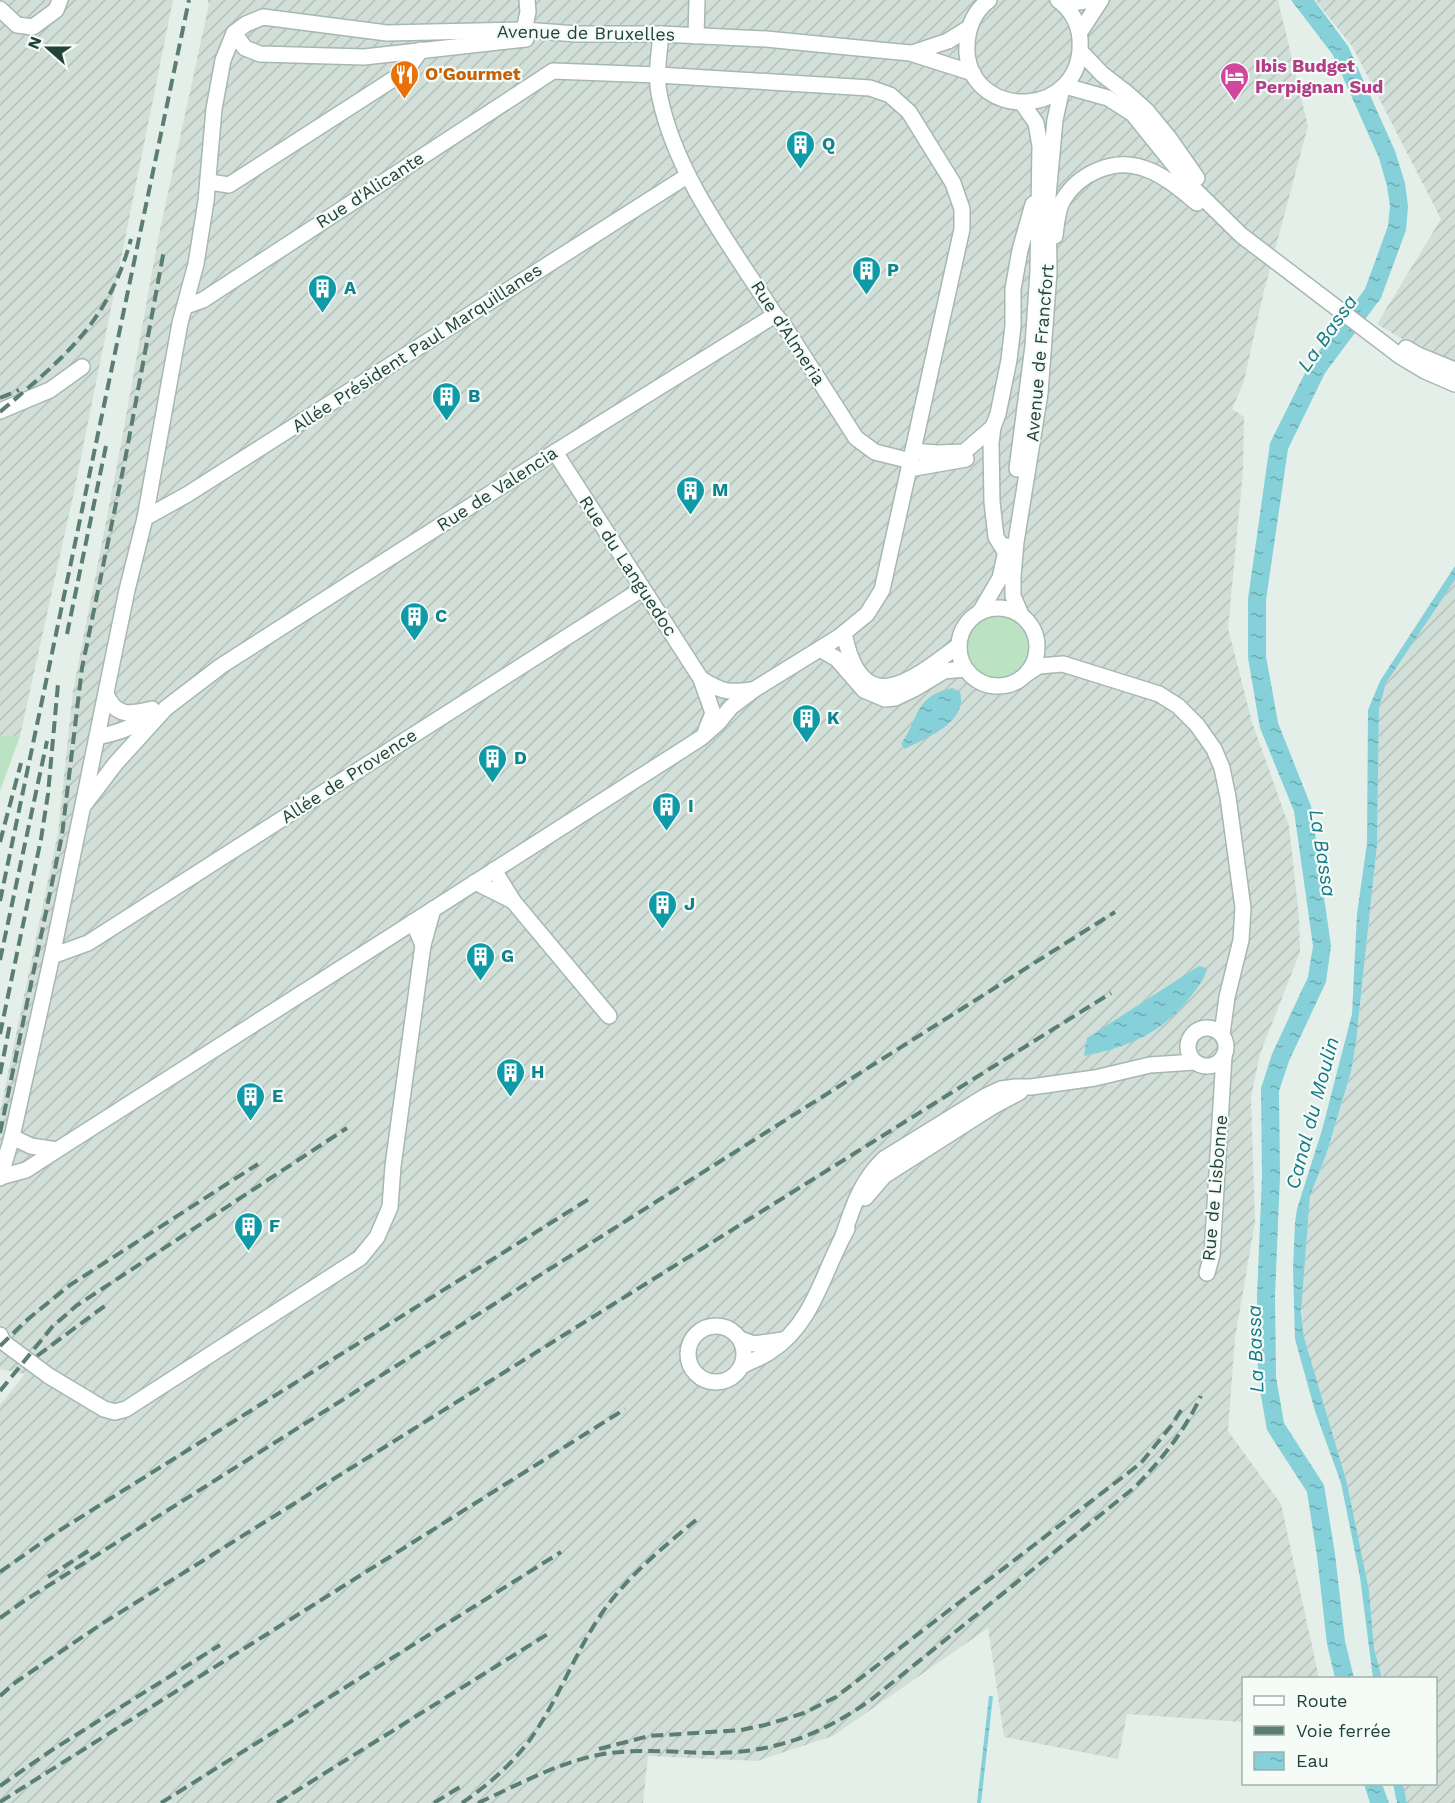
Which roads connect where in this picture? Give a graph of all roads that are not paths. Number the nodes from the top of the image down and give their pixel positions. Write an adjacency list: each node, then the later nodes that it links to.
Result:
1 (60, 0): 8 (street)
2 (527, 0): 10 (street)
3 (697, 0): 15 (street)
4 (989, 0): 9 (street)
5 (1093, 0): 7 (street)
6 (1101, 0): 11 (street)
7 (1061, 2): 11 (street)
8 (0, 9)
9 (969, 28): 18 (street, Avenue de Bruxelles); 19 (street)
10 (524, 30): 12 (street, Avenue de Bruxelles); 13 (street, Avenue de Bruxelles)
11 (1080, 32): 17 (street)
12 (234, 33): 16 (street); 24 (street); 28 (street); 31 (street)
13 (577, 34): 14 (street, Avenue de Bruxelles); 16 (street)
14 (661, 34): 15 (street, Avenue de Bruxelles); 20 (street, Rue d'Almeria)
15 (696, 36): 18 (street, Avenue de Bruxelles)
16 (421, 50): 24 (street)
17 (1081, 52): 21 (street, Avenue de Francfort); 29 (street)
18 (910, 53): 19 (street, Avenue de Bruxelles)
19 (973, 73): 22 (street)
20 (658, 75): 23 (street, Rue d'Almeria); 27 (street, Rue d'Alicante); 41 (street)
21 (1063, 87): 22 (street); 26 (street); 33 (street, Avenue de Francfort)
22 (1022, 103): 25 (street, Avenue de Francfort)
23 (687, 176): 30 (street, Rue d'Almeria); 42 (street, Allée Président Paul Marquillanes)
24 (216, 183): 28 (street)
25 (1038, 188): 38 (street); 43 (street, Avenue de Francfort)
26 (1241, 235): 29 (street); 33 (street)
27 (203, 300): 28 (street, Rue d'Alicante); 42 (street)
28 (186, 306): 31 (street)
29 (1341, 306): 32 (street)
30 (771, 309): 40 (street, Rue de Valencia); 41 (street, Rue d'Almeria)
31 (180, 323): 42 (street)
32 (1371, 329): 35 (street); 36 (street)
33 (1043, 361): 46 (street, Avenue de Francfort)
34 (82, 367): 37 (street)
35 (1455, 370)
36 (1455, 384)
37 (0, 411)
38 (993, 427): 39 (street); 41 (street)
39 (991, 443): 41 (street); 43 (street)
40 (555, 452): 44 (street, Rue du Languedoc); 57 (street, Rue de Valencia)
41 (911, 461): 47 (street)
42 (145, 518): 56 (street)
43 (1006, 553): 45 (street, Avenue de Francfort)
44 (642, 589): 54 (street, Rue du Languedoc); 68 (street, Allée de Provence)
45 (980, 612): 46 (street); 49 (street)
46 (1021, 615): 48 (street)
47 (844, 633): 49 (street); 50 (street)
48 (1036, 640): 51 (street); 53 (street)
49 (959, 645): 52 (street)
50 (820, 648): 52 (street); 55 (street)
51 (1063, 664): 53 (street); 69 (street)
52 (965, 669): 53 (street)
53 (1028, 673)
54 (701, 679): 55 (street); 58 (street, Rue du Languedoc)
55 (755, 689): 58 (street)
56 (106, 694): 57 (street); 59 (street)
57 (160, 708): 59 (street); 60 (street)
58 (701, 738): 62 (street)
59 (96, 742): 60 (street); 61 (street)
60 (116, 763): 61 (street)
61 (81, 810): 68 (street)
62 (494, 870): 63 (street); 64 (street)
63 (475, 882): 64 (street); 65 (street)
64 (513, 901): 70 (street)
65 (433, 909): 66 (street); 67 (street)
66 (412, 922): 67 (street); 79 (street)
67 (423, 945): 82 (street)
68 (52, 956): 78 (street)
69 (1227, 997): 71 (street); 72 (street)
70 (609, 1016)
71 (1203, 1028): 72 (street); 73 (street)
72 (1222, 1035): 74 (street)
73 (1189, 1040): 75 (street); 76 (street)
74 (1224, 1056): 75 (street); 77 (street, Rue de Lisbonne)
75 (1198, 1063): 76 (street); 77 (street)
76 (1150, 1065): 84 (street)
77 (1222, 1103): 81 (street, Rue de Lisbonne)
78 (12, 1137): 79 (street); 80 (street)
79 (57, 1150): 80 (street)
80 (0, 1177)
81 (1207, 1274)
82 (0, 1335)
83 (741, 1339): 84 (street); 85 (street); 85 (street)
84 (786, 1340): 85 (street)
85 (742, 1366)

